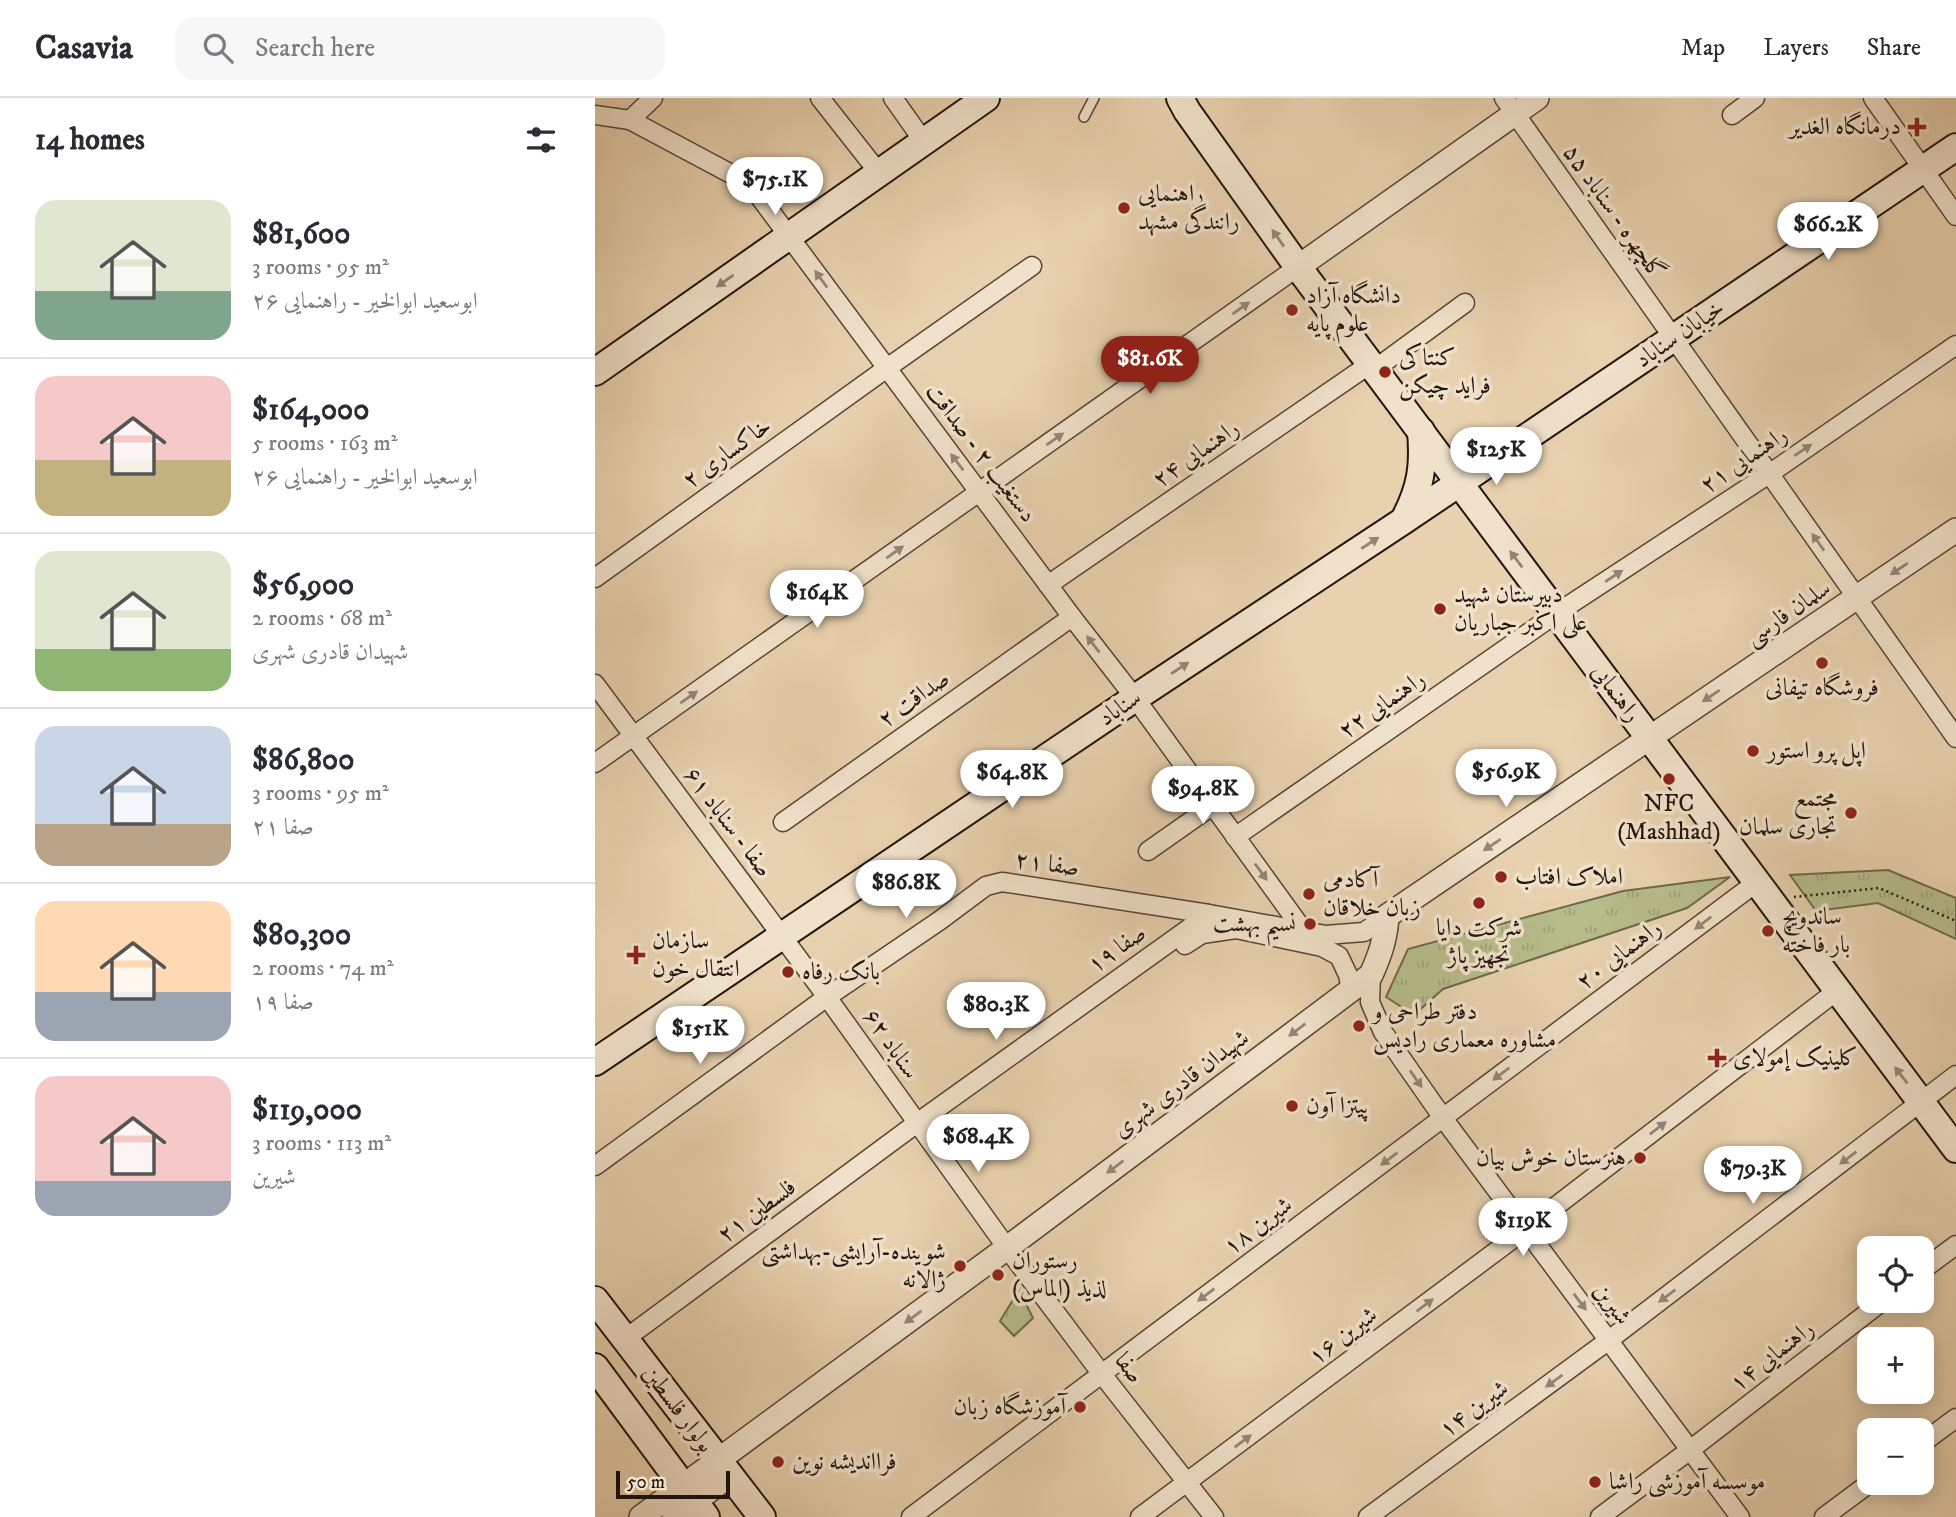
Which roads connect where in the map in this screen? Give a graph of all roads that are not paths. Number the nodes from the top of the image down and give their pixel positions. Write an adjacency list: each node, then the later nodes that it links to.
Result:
1 (653, 98): 14 (street)
2 (820, 98): 18 (street)
3 (893, 98): 15 (street)
4 (1094, 98): 13 (lane)
5 (1537, 98): 10 (street)
6 (1755, 98): 12 (street)
7 (1873, 98): 17 (street)
8 (983, 99): 15 (main road)
9 (1179, 102): 22 (main road, راهنمایی, one-way to 9)
10 (1510, 106): 22 (street); 24 (street, گلچهره - سناباد ۵۵)
11 (595, 115): 14 (street)
12 (1732, 115)
13 (1084, 117)
14 (631, 120): 20 (street, دستغیب ۲ - صداقت)
15 (923, 142): 18 (main road)
16 (1956, 147): 17 (main road, خیابان سناباد)
17 (1923, 169): 19 (street); 24 (main road, خیابان سناباد)
18 (879, 173): 20 (main road)
19 (1956, 216)
20 (789, 236): 27 (street, دستغیب ۲ - صداقت, one-way to 20); 28 (main road, one-way to 28)
21 (1033, 266): 27 (street, خاکساری ۲)
22 (1299, 267): 26 (main road, راهنمایی); 32 (street, one-way to 22)
23 (1465, 303): 26 (street, راهنمایی ۲۴)
24 (1674, 338): 30 (street, گلچهره - سناباد ۵۵); 31 (main road, خیابان سناباد)
25 (1956, 345): 30 (street, راهنمایی ۲۱, one-way to 25)
26 (1373, 367): 29 (main road, راهنمایی); 36 (street, راهنمایی ۲۴)
27 (887, 368): 32 (street, دستغیب ۲ - صداقت, one-way to 27); 35 (street, خاکساری ۲)
28 (595, 372)
29 (1421, 431): 31 (main road, راهنمایی); 33 (main road)
30 (1769, 474): 37 (street, گلچهره - سناباد ۵۵, one-way to 30); 38 (street, راهنمایی ۲۱, one-way to 30)
31 (1459, 483): 33 (main road, خیابان سناباد); 38 (main road, راهنمایی, one-way to 31)
32 (979, 492): 36 (street, دستغیب ۲ - صداقت); 42 (street, one-way to 32)
33 (1403, 521): 41 (main road, سناباد, one-way to 33)
34 (1956, 530): 37 (street, سلمان فارسی, one-way to 37)
35 (595, 578)
36 (1048, 585): 39 (street, دستغیب ۲ - صداقت)
37 (1857, 598): 43 (street, سلمان فارسی, one-way to 43); 44 (street, گلچهره - سناباد ۵۵)
38 (1557, 613): 43 (main road, راهنمایی); 48 (street, راهنمایی ۲۲)
39 (1072, 617): 41 (street, دستغیب ۲ - صداقت, one-way to 39); 47 (street, صداقت ۲)
40 (595, 684): 42 (street, صفا - سناباد ۶۱)
41 (1135, 698): 46 (street); 54 (main road, سناباد)
42 (633, 736): 45 (street); 54 (street, صفا - سناباد ۶۱)
43 (1650, 738): 50 (main road, راهنمایی); 52 (street, one-way to 52)
44 (1956, 738)
45 (595, 763)
46 (1212, 806): 48 (street); 49 (street)
47 (783, 822)
48 (1235, 837): 53 (street, one-way to 53)
49 (1148, 851)
50 (1764, 890): 57 (main road, راهنمایی); 63 (street, راهنمایی ۲۰, one-way to 63)
51 (1209, 914): 53 (street, صفا ۲۱); 58 (street, صفا ۱۹); 59 (street, صفا ۲۱)
52 (1387, 916): 53 (street, صفا ۲۱); 55 (street)
53 (1303, 930)
54 (783, 937): 59 (street, سناباد ۶۲); 60 (main road, سناباد)
55 (1371, 975): 56 (street, شهیدان قادری شهری); 63 (street, شیرین, one-way to 63)
56 (1351, 989): 58 (street); 69 (street, شهیدان قادری شهری, one-way to 69)
57 (1838, 990): 62 (main road, راهنمایی, one-way to 57); 67 (street, شیرین ۱۶, one-way to 57)
58 (1097, 993): 64 (street, صفا ۱۹)
59 (827, 997): 64 (street, سناباد ۶۲); 66 (street, صفا ۲۱)
60 (595, 1062)
61 (1956, 1075): 62 (street, شیرین ۱۴)
62 (1921, 1102): 65 (main road, راهنمایی); 74 (street, شیرین ۱۴, one-way to 74)
63 (1443, 1118): 67 (street, شیرین); 76 (street, شیرین ۱۸, one-way to 76)
64 (917, 1123): 69 (street, سناباد ۶۲); 73 (street, فلسطین ۲۱)
65 (1956, 1149)
66 (595, 1166)
67 (1526, 1229): 74 (street, شیرین, one-way to 74); 81 (street, شیرین ۱۶, one-way to 67)
68 (1956, 1245): 70 (street)
69 (1007, 1248): 76 (street, صفا); 80 (street, شهیدان قادری شهری, one-way to 80)
70 (1934, 1261)
71 (595, 1300): 73 (main road, بولوار فلسطین)
72 (1867, 1313): 79 (street, راهنمایی ۱۴)
73 (625, 1339): 80 (main road, بولوار فلسطین)
74 (1609, 1340): 79 (street, شیرین); 89 (street, شیرین ۱۴, one-way to 89)
75 (595, 1367): 83 (main road, بولوار فلسطین)
76 (1101, 1373): 81 (street, صفا); 86 (street, شیرین ۱۸)
77 (1956, 1418): 78 (street)
78 (1934, 1434)
79 (1690, 1450): 90 (street, راهنمایی ۱۴); 91 (street, شیرین)
80 (724, 1468): 83 (street, شهیدان قادری شهری); 85 (main road, بولوار فلسطین)
81 (1188, 1482): 87 (street, شیرین ۱۶); 88 (street, صفا)
82 (1857, 1492): 92 (street)
83 (690, 1505): 84 (street, شهیدان قادری شهری)
84 (641, 1517)
85 (762, 1517)
86 (911, 1517)
87 (1140, 1517)
88 (1214, 1517)
89 (1369, 1517)
90 (1600, 1517)
91 (1740, 1517)
92 (1824, 1517)

